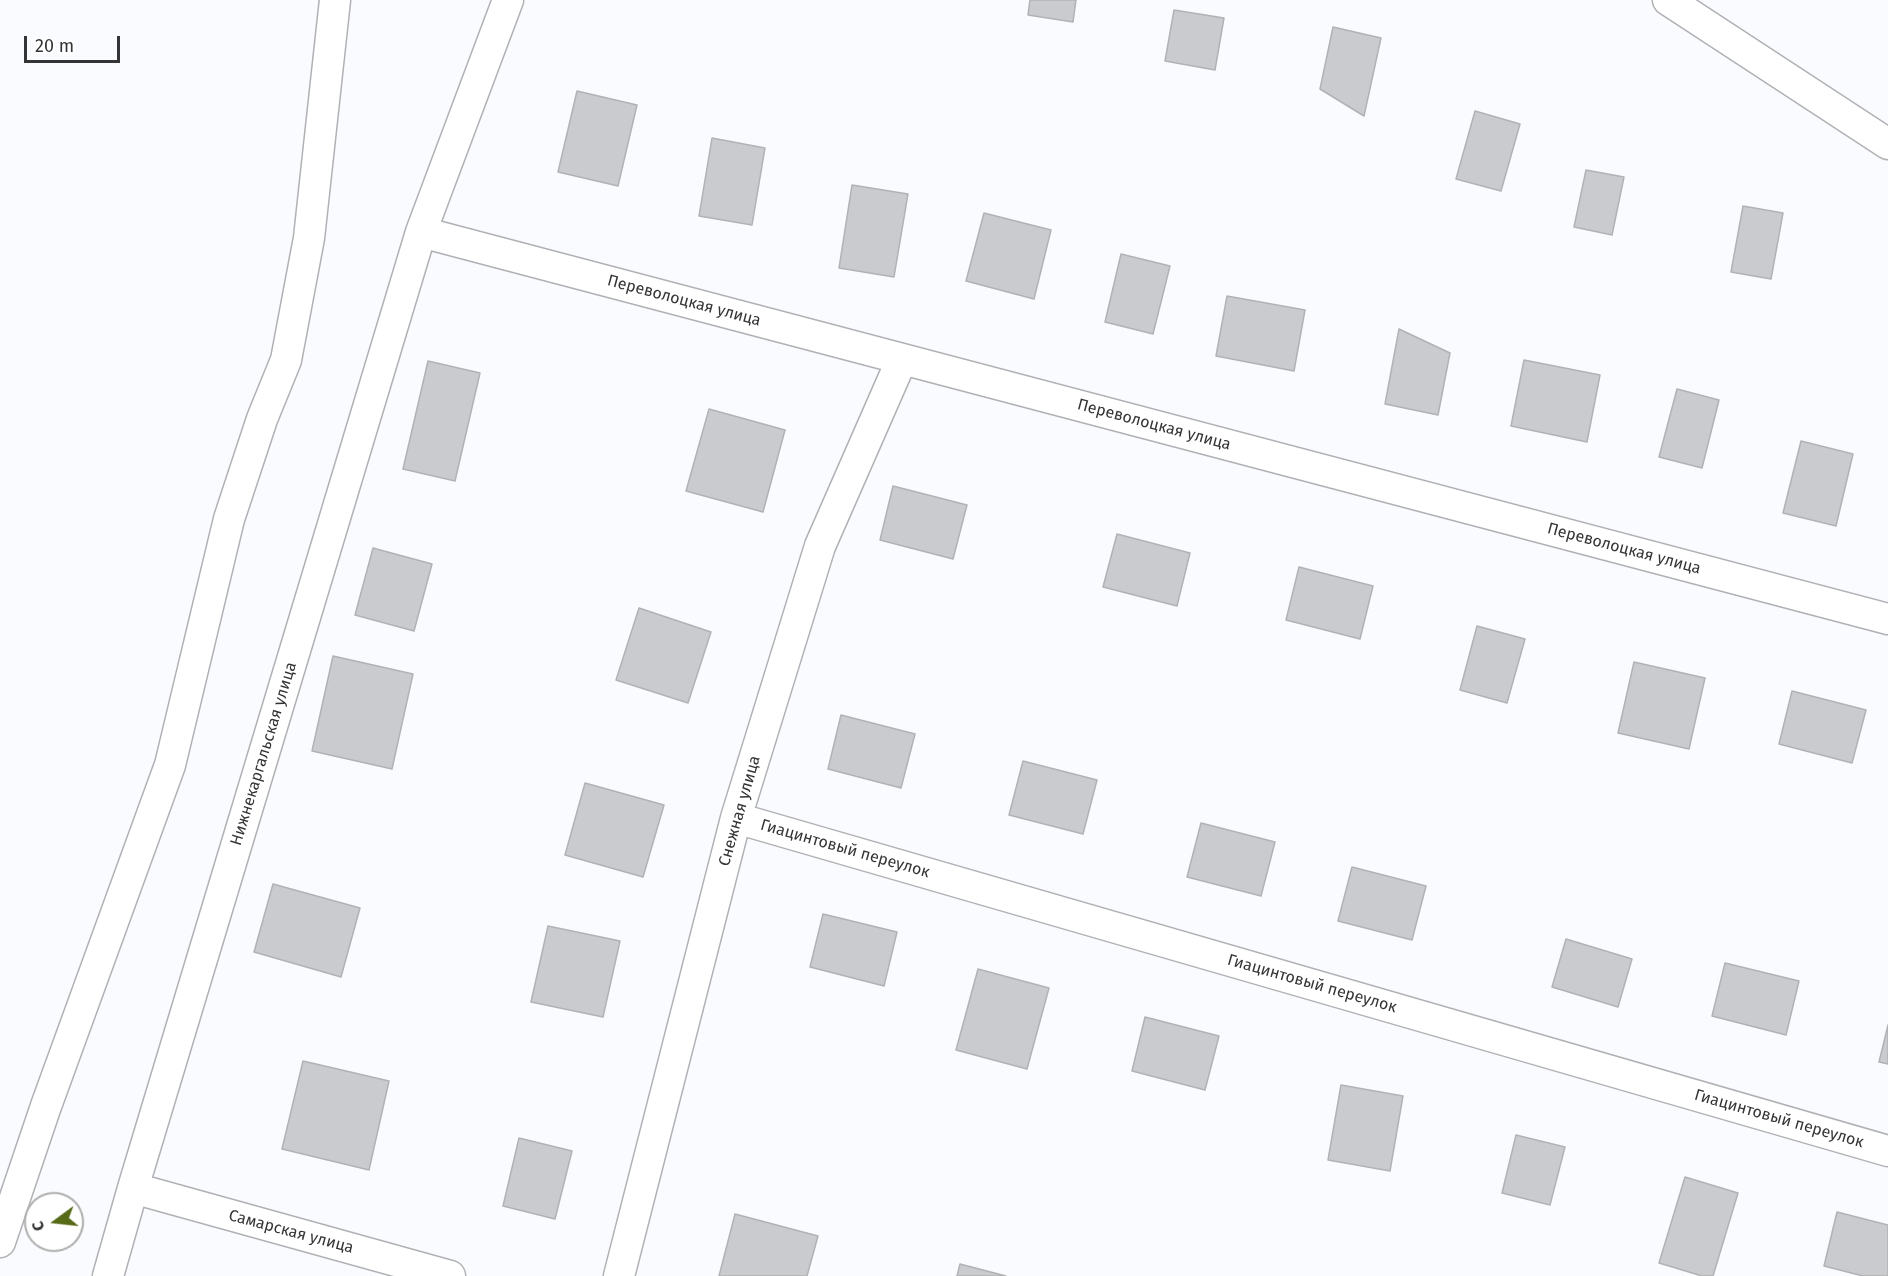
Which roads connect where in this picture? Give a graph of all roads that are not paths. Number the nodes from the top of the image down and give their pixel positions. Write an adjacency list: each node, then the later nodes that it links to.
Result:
1 (335, 0): 11 (street)
2 (508, 0): 5 (street, Нижнекаргальская улица)
3 (1668, 0): 4 (street)
4 (1888, 144)
5 (421, 232): 6 (street, Переволоцкая улица); 10 (street, Нижнекаргальская улица)
6 (902, 359): 7 (street, Переволоцкая улица); 8 (street, Снежная улица)
7 (1888, 619)
8 (736, 818): 9 (street, Гиацинтовый переулок); 14 (street, Снежная улица)
9 (1888, 1151)
10 (133, 1188): 12 (street, Нижнекаргальская улица); 13 (street, Самарская улица)
11 (0, 1242)
12 (108, 1276)
13 (450, 1276)
14 (619, 1276)

